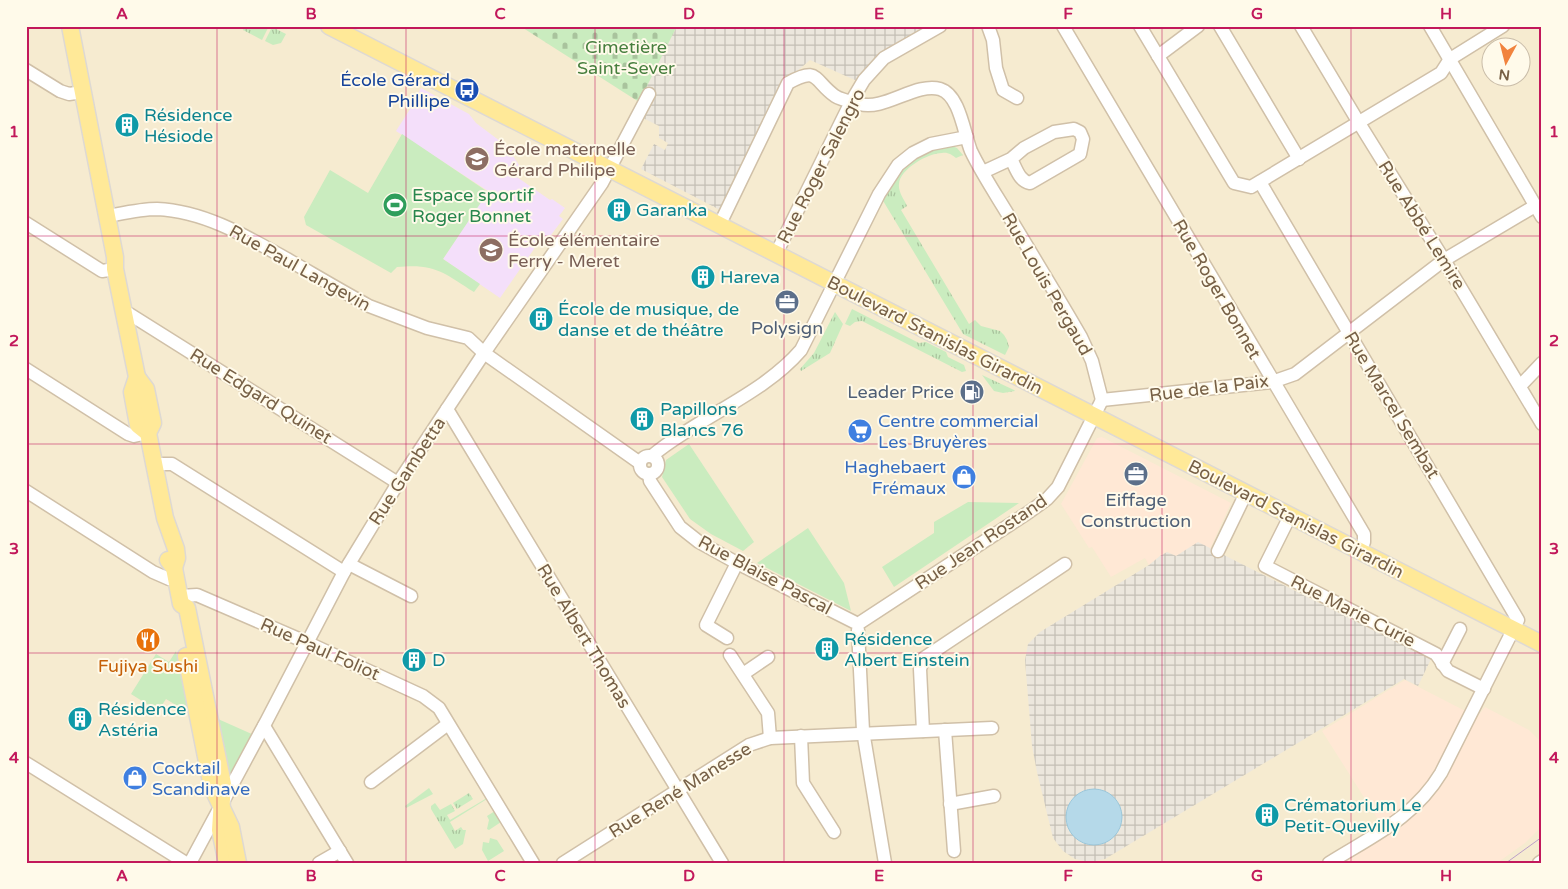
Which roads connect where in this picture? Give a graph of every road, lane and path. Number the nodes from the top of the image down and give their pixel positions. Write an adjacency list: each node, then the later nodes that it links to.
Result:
1 (70, 26): 15 (main road)
2 (329, 26): 23 (main road, Boulevard Stanislas Girardin)
3 (940, 26): 18 (street, Rue Roger Salengro)
4 (988, 26): 17 (street)
5 (1063, 26): 42 (street, Rue Roger Bonnet)
6 (1140, 26): 12 (street)
7 (1198, 26): 12 (street)
8 (1220, 26): 22 (street)
9 (1301, 26): 19 (street, Rue Abbé Lemire)
10 (1430, 26): 13 (street)
11 (1503, 26): 13 (street)
12 (1158, 56): 26 (street)
13 (1450, 59): 19 (street); 28 (street)
14 (26, 70): 15 (street)
15 (83, 92): 25 (main road)
16 (649, 94): 23 (street, Rue Gambetta)
17 (1017, 98)
18 (851, 102): 20 (street, Rue Louis Pergaud); 32 (street); 33 (street, Rue Roger Salengro)
19 (1359, 123): 22 (street); 34 (street, Rue Abbé Lemire)
20 (967, 137): 24 (street, Rue Louis Pergaud); 36 (street)
21 (1011, 159): 21 (street); 24 (street)
22 (1299, 159): 26 (street)
23 (609, 170): 32 (main road, Boulevard Stanislas Girardin); 39 (street, Rue Gambetta)
24 (983, 172): 44 (street, Rue Louis Pergaud)
25 (98, 173): 29 (main road); 35 (main road)
26 (1260, 182): 38 (street, Rue Marcel Sembat)
27 (1542, 191): 28 (street, Rue de la Paix)
28 (1533, 202): 30 (street); 34 (street, Rue de la Paix)
29 (108, 216): 35 (main road); 39 (street, Rue Paul Langevin)
30 (1542, 217)
31 (26, 223): 35 (street)
32 (719, 226): 33 (main road, Boulevard Stanislas Girardin)
33 (776, 254): 36 (main road, Boulevard Stanislas Girardin)
34 (1444, 260): 38 (street, Rue de la Paix); 43 (street, Rue Abbé Lemire)
35 (115, 269): 37 (main road)
36 (835, 284): 46 (main road, Boulevard Stanislas Girardin); 49 (street)
37 (123, 310): 48 (main road); 53 (street, Rue Edgard Quinet)
38 (1349, 333): 42 (street, Rue de la Paix); 67 (street, Rue Marcel Sembat)
39 (484, 353): 45 (street, Rue Gambetta); 50 (street)
40 (1542, 364): 43 (street)
41 (26, 369): 48 (street)
42 (1272, 382): 44 (street, Rue de la Paix); 58 (street, Rue Roger Bonnet)
43 (1520, 386): 47 (street, Rue Abbé Lemire)
44 (1102, 400): 46 (street)
45 (447, 409): 53 (street, Rue Gambetta); 86 (street, Rue Albert Thomas)
46 (1094, 416): 55 (main road, Boulevard Stanislas Girardin); 65 (street, Rue Jean Rostand)
47 (1542, 424)
48 (148, 433): 51 (main road)
49 (652, 456): 50 (street); 52 (street)
50 (640, 462): 52 (street)
51 (154, 464): 61 (street); 62 (main road)
52 (649, 474): 59 (street, Rue Blaise Pascal)
53 (398, 483): 61 (street, Rue Gambetta)
54 (26, 491): 62 (street)
55 (1246, 493): 56 (main road, Boulevard Stanislas Girardin); 57 (street)
56 (1290, 516): 58 (main road, Boulevard Stanislas Girardin); 73 (street, Rue Marie Curie)
57 (1218, 550)
58 (1360, 551): 67 (main road, Boulevard Stanislas Girardin)
59 (737, 563): 65 (street, Rue Blaise Pascal); 68 (street)
60 (1065, 564): 80 (street)
61 (347, 568): 63 (street); 69 (street, Rue Gambetta)
62 (175, 573): 64 (main road)
63 (411, 596)
64 (180, 600): 69 (street, Rue Paul Foliot); 89 (main road); 89 (main road)
65 (858, 625): 81 (street)
66 (1460, 629): 73 (street)
67 (1514, 629): 70 (main road, Boulevard Stanislas Girardin); 75 (street)
68 (727, 638)
69 (308, 643): 76 (street, Rue Paul Foliot); 77 (street, Rue Gambetta)
70 (1542, 644)
71 (730, 655): 74 (street)
72 (768, 658): 74 (street)
73 (1442, 664): 75 (street, Rue Marie Curie)
74 (743, 674): 83 (street)
75 (1483, 692): 103 (street)
76 (448, 724): 85 (street); 99 (street, Rue Paul Foliot)
77 (264, 726): 89 (street, Rue Gambetta); 92 (street)
78 (992, 728): 79 (street, Rue René Manesse)
79 (945, 730): 80 (street, Rue René Manesse); 88 (street)
80 (923, 731): 81 (street, Rue René Manesse)
81 (864, 734): 82 (street, Rue René Manesse); 102 (street)
82 (801, 736): 83 (street, Rue René Manesse); 90 (street)
83 (770, 738): 86 (street, Rue René Manesse)
84 (26, 763): 93 (street)
85 (371, 782)
86 (678, 791): 100 (street, Rue René Manesse); 101 (street, Rue Albert Thomas)
87 (994, 796): 88 (street)
88 (950, 804): 91 (street)
89 (222, 806): 94 (street, Rue Gambetta); 95 (main road); 96 (main road)
90 (834, 832)
91 (954, 850)
92 (340, 851): 97 (street); 98 (street)
93 (186, 863)
94 (190, 863)
95 (227, 863)
96 (238, 863)
97 (320, 863)
98 (347, 863)
99 (533, 863)
100 (562, 863)
101 (722, 863)
102 (885, 863)
103 (1329, 863)

